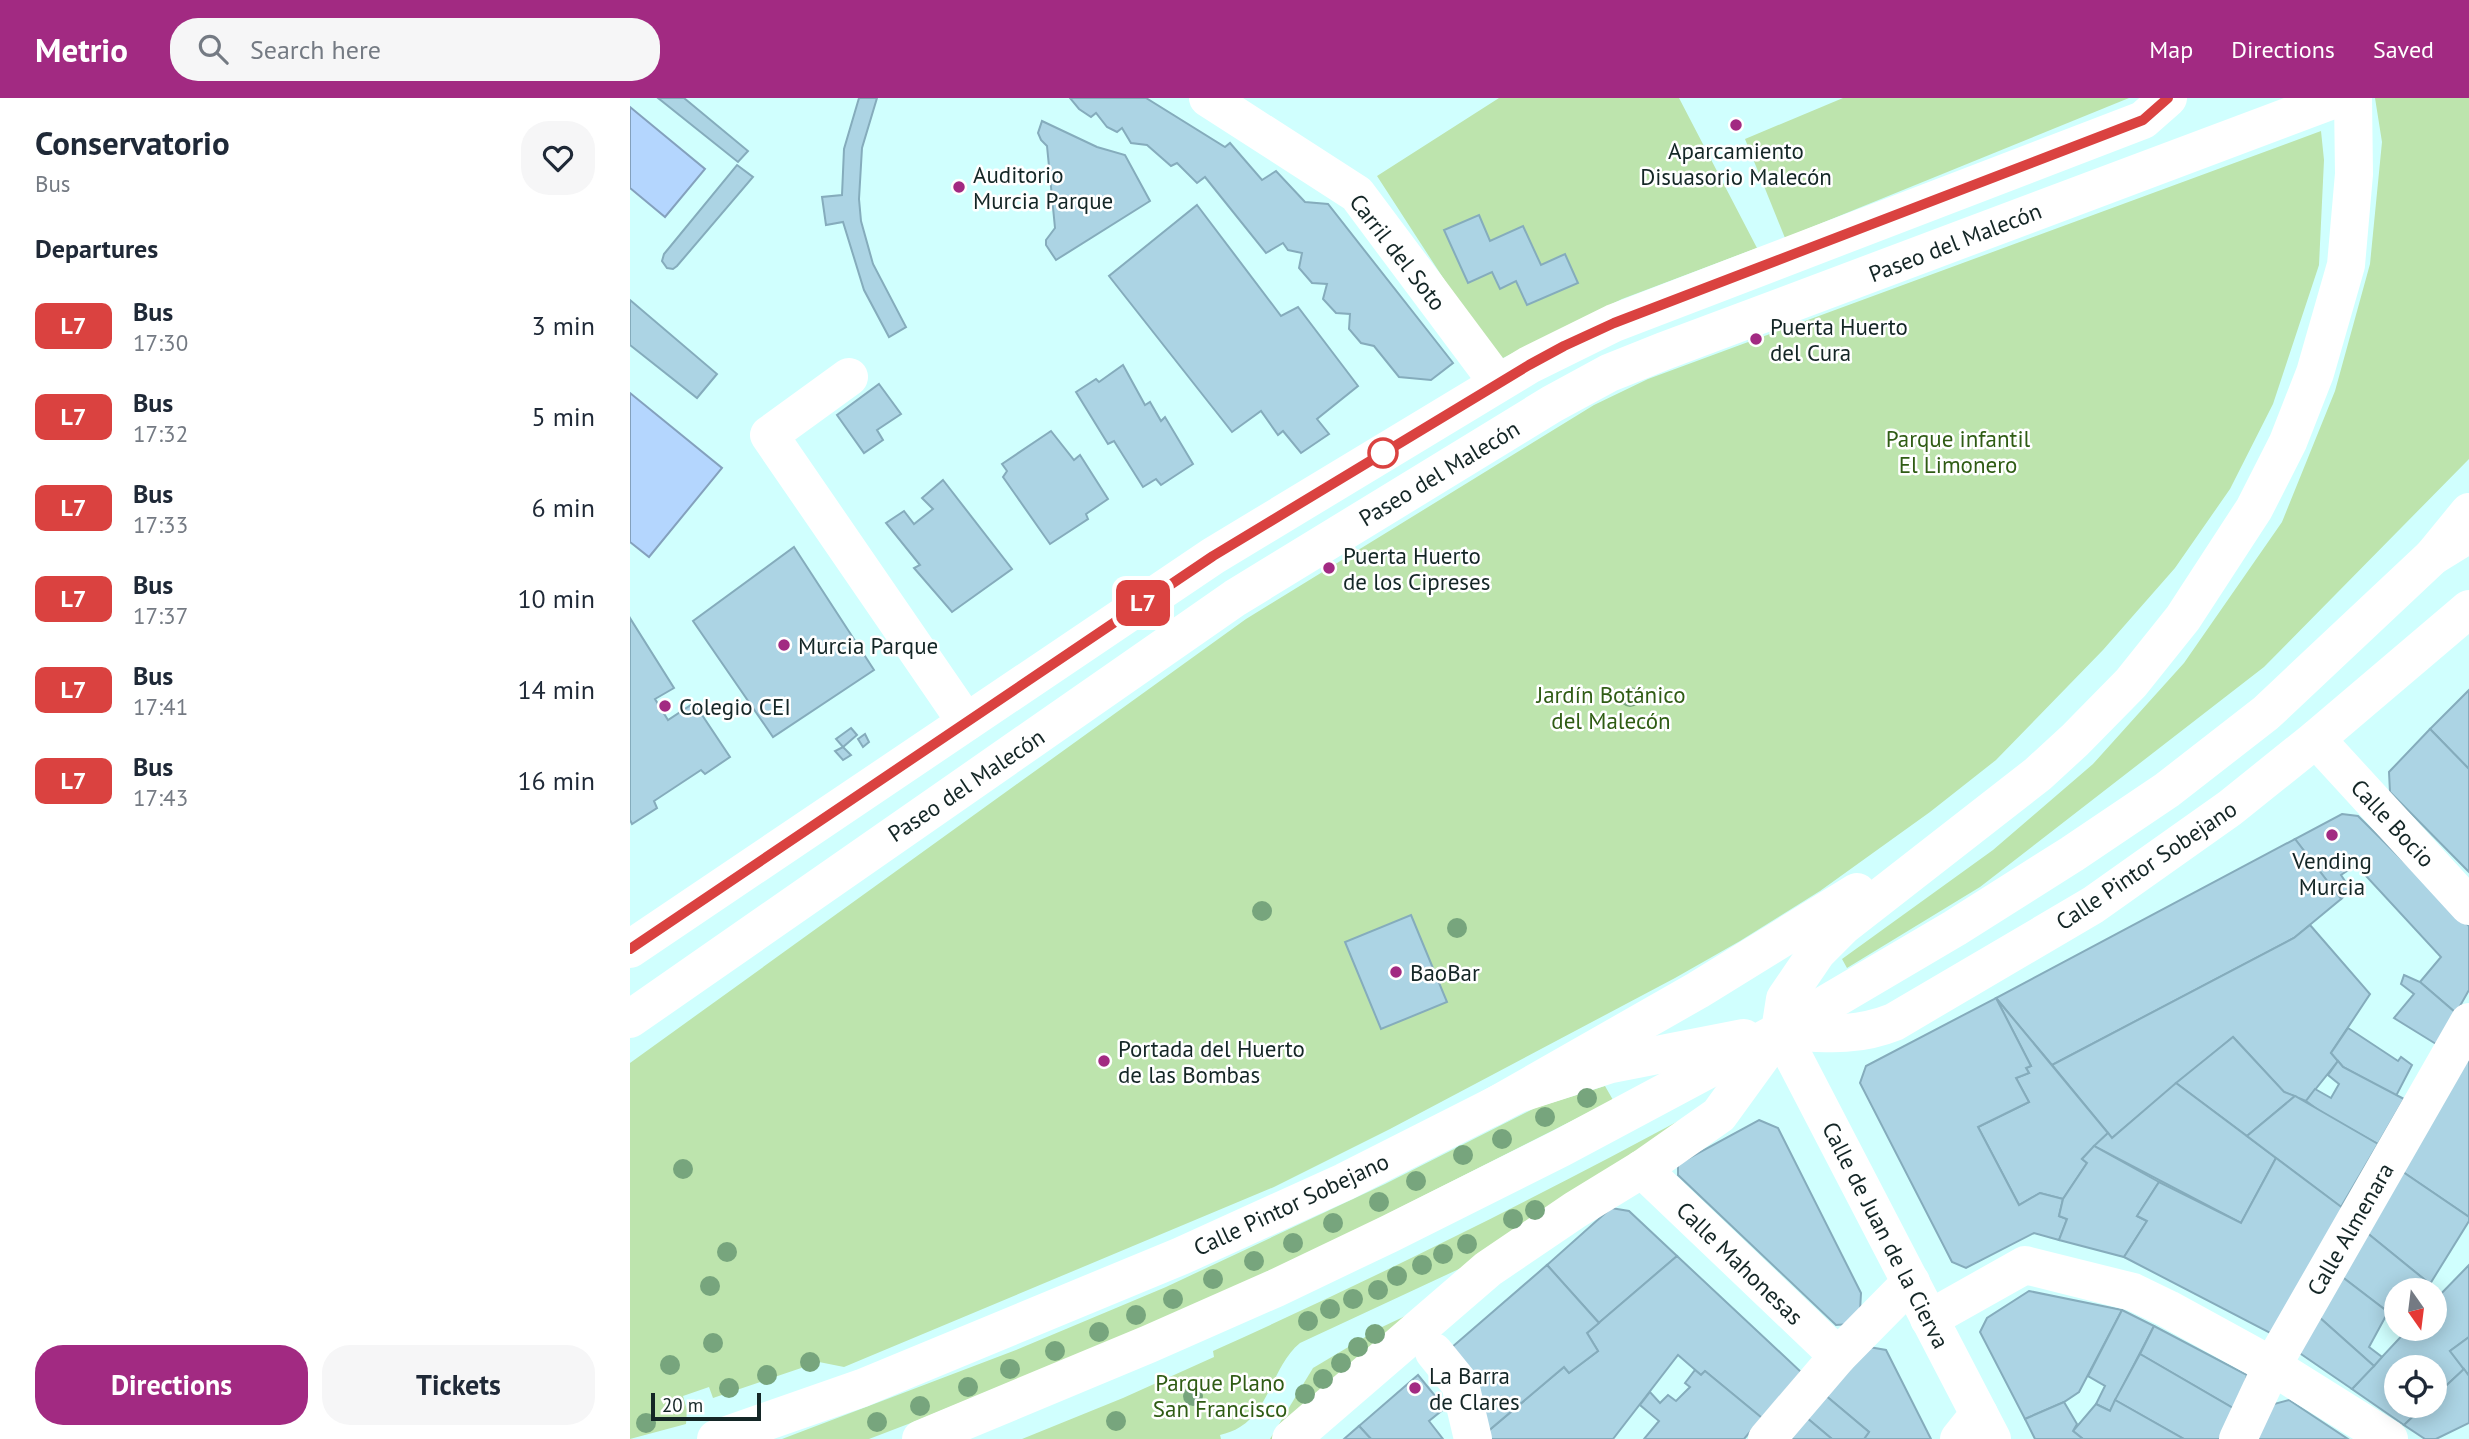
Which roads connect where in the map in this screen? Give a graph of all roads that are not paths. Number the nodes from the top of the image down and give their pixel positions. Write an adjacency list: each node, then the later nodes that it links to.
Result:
1 (1208, 98): 6 (main road, Carril del Soto)
2 (2168, 98): 6 (main road)
3 (2338, 98): 16 (main road, Paseo del Malecón)
4 (2353, 98): 13 (main road)
5 (849, 377): 11 (main road)
6 (1498, 383): 11 (main road)
7 (2469, 512): 9 (main road)
8 (2469, 534): 9 (main road)
9 (2432, 556): 18 (main road)
10 (2469, 609): 12 (main road, Calle Pintor Sobejano)
11 (966, 722): 15 (main road)
12 (2316, 739): 14 (main road, Calle Bocio); 18 (main road, Calle Pintor Sobejano)
13 (2038, 774): 18 (main road); 19 (main road)
14 (2469, 906)
15 (630, 949)
16 (630, 1018)
17 (2469, 1022): 25 (main road, Calle Almenara)
18 (1780, 1031): 19 (main road, Calle Pintor Sobejano); 20 (main road); 21 (main road, Calle de Juan de la Cierva); 28 (main road)
19 (1491, 1108): 27 (main road, Calle Pintor Sobejano)
20 (1642, 1169): 24 (main road, Calle Mahonesas); 29 (main road)
21 (1911, 1282): 22 (main road, Calle de Juan de la Cierva); 24 (main road)
22 (1929, 1319): 25 (main road); 26 (main road, Calle de Juan de la Cierva)
23 (1434, 1352): 30 (main road)
24 (1838, 1356): 31 (main road)
25 (2272, 1366): 32 (main road, Calle Almenara); 33 (main road)
26 (1977, 1431)
27 (716, 1439)
28 (920, 1439)
29 (1291, 1439)
30 (1474, 1439)
31 (1767, 1439)
32 (2238, 1439)
33 (2389, 1439)

